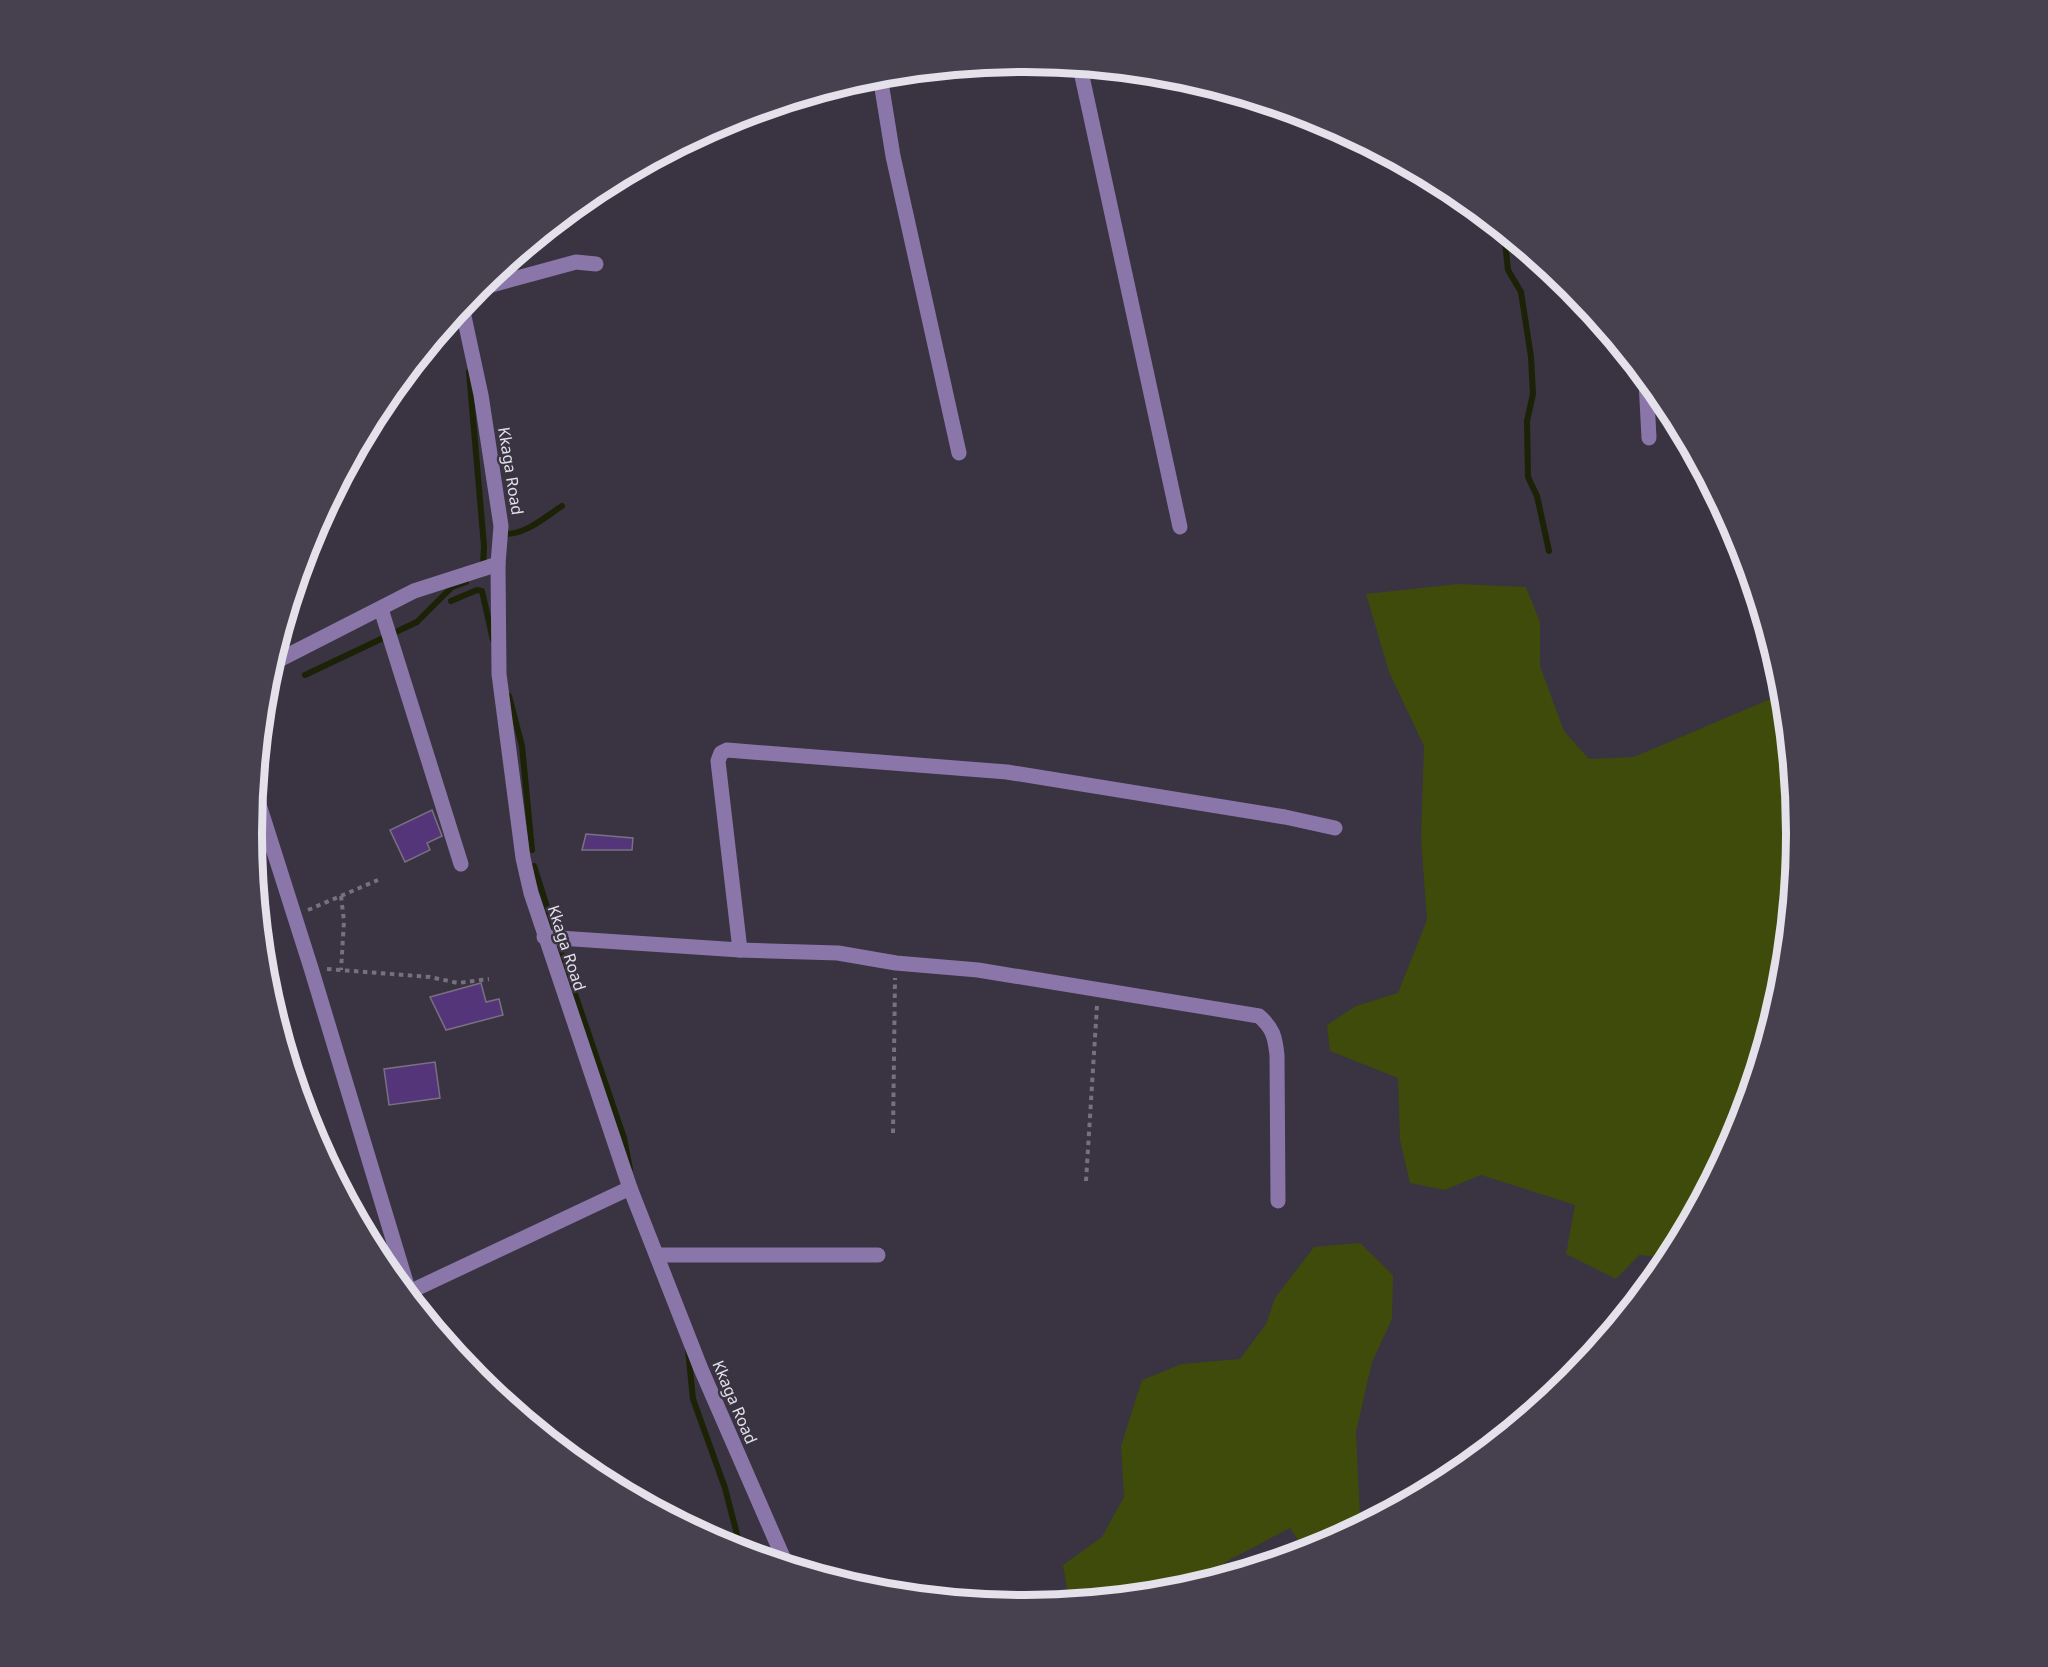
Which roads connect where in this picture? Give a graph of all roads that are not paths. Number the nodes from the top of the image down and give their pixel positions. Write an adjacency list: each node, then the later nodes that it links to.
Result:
1 (1082, 75): 9 (street)
2 (882, 86): 8 (street)
3 (596, 264): 4 (street)
4 (499, 283)
5 (464, 317): 10 (street, Kkaga Road)
6 (1647, 396): 7 (street)
7 (1649, 438)
8 (959, 453)
9 (1180, 527)
10 (498, 564): 11 (street); 16 (street, Kkaga Road)
11 (381, 609): 12 (street); 15 (street)
12 (283, 658)
13 (263, 817): 22 (street)
14 (1335, 828): 17 (street)
15 (461, 864)
16 (544, 937): 17 (street); 18 (street, Kkaga Road)
17 (740, 950): 19 (street)
18 (630, 1188): 20 (street, Kkaga Road); 23 (street)
19 (1278, 1201)
20 (658, 1255): 21 (street); 24 (street, Kkaga Road)
21 (878, 1255)
22 (402, 1272)
23 (414, 1289)
24 (783, 1556)

